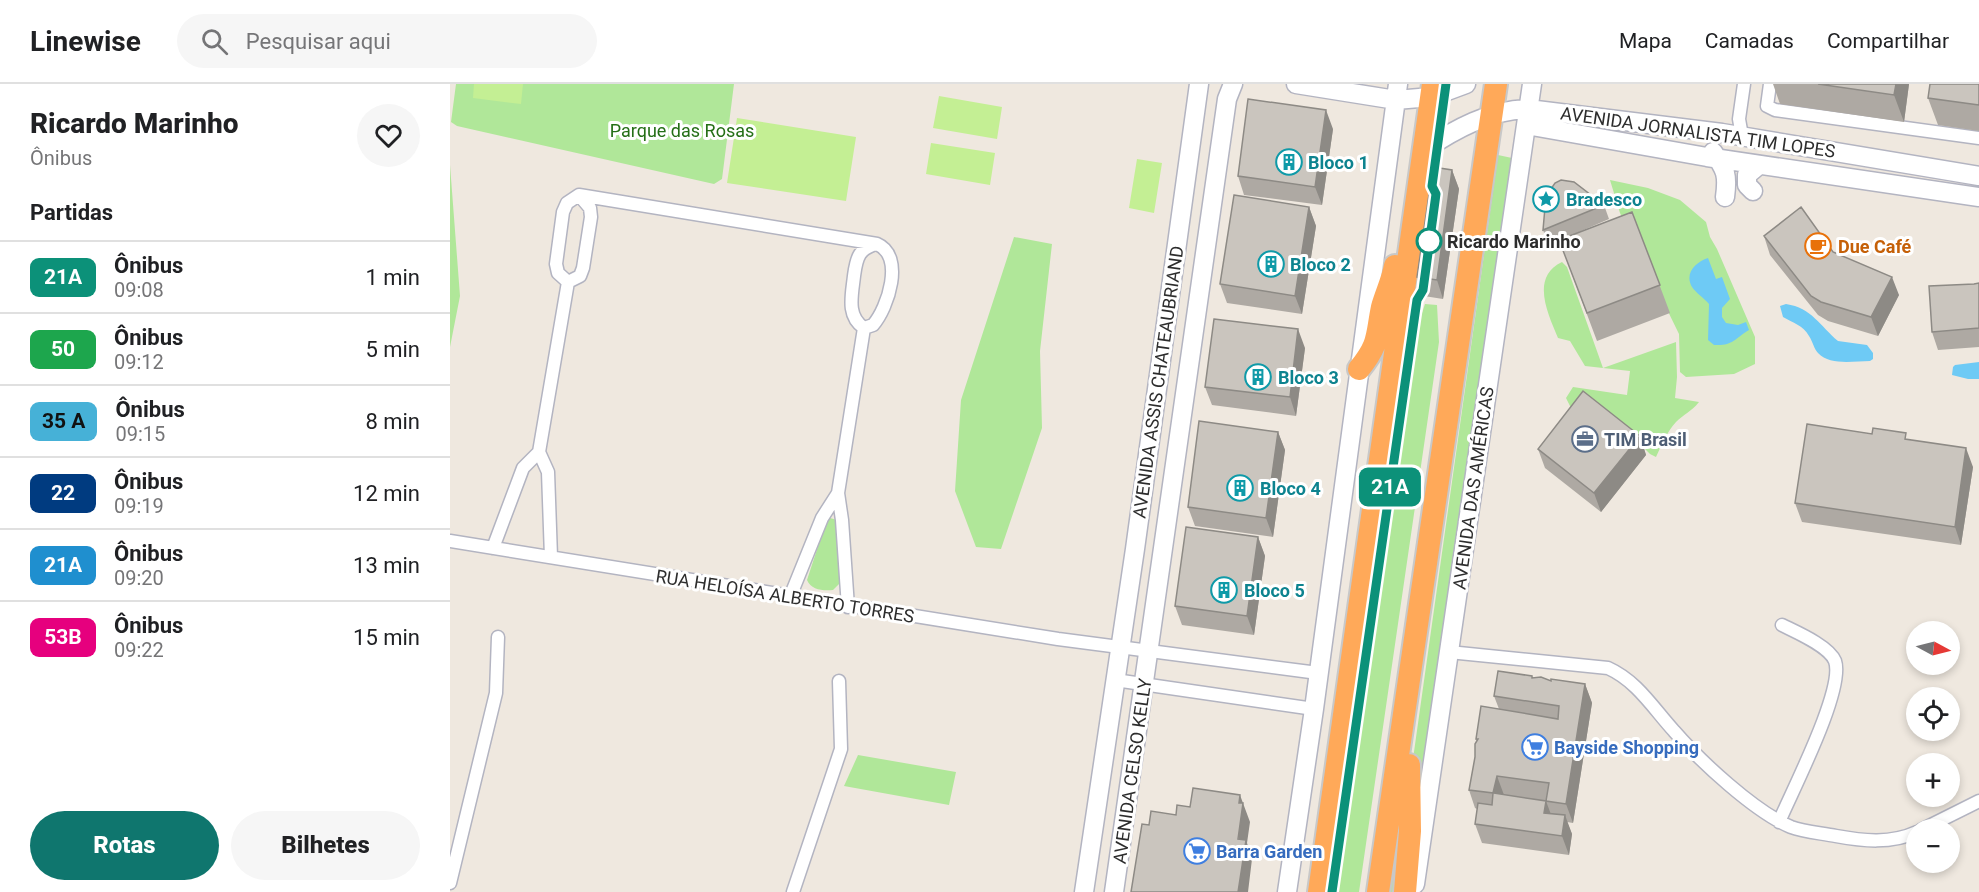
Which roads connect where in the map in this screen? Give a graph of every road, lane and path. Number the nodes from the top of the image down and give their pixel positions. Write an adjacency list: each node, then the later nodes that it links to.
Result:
1 (1199, 84): 13 (street, AVENIDA ASSIS CHATEAUBRIAND)
2 (1233, 84): 15 (street, AVENIDA ASSIS CHATEAUBRIAND)
3 (1296, 84): 10 (street)
4 (1466, 84): 9 (street)
5 (1496, 84): 11 (highway, AVENIDA DAS AMÉRICAS)
6 (1532, 84): 12 (street, AVENIDA DAS AMÉRICAS)
7 (1744, 84): 16 (street)
8 (1770, 84): 18 (street)
9 (1432, 91): 10 (street); 19 (highway)
10 (1397, 92): 32 (street)
11 (1491, 115): 12 (street, AVENIDA JORNALISTA TIM LOPES); 19 (street, AVENIDA JORNALISTA TIM LOPES); 51 (highway, AVENIDA DAS AMÉRICAS)
12 (1527, 117): 14 (street, AVENIDA JORNALISTA TIM LOPES); 46 (street, AVENIDA DAS AMÉRICAS)
13 (1195, 123): 15 (street); 37 (street, AVENIDA ASSIS CHATEAUBRIAND)
14 (1588, 126): 17 (street, AVENIDA JORNALISTA TIM LOPES); 20 (street, AVENIDA JORNALISTA TIM LOPES)
15 (1223, 127): 38 (street, AVENIDA ASSIS CHATEAUBRIAND)
16 (1740, 128): 17 (street, AVENIDA JORNALISTA TIM LOPES); 21 (street); 23 (street, AVENIDA JORNALISTA TIM LOPES)
17 (1722, 133): 20 (street)
18 (1979, 138)
19 (1424, 150): 28 (highway)
20 (1719, 159): 21 (street, AVENIDA JORNALISTA TIM LOPES); 26 (street)
21 (1738, 162): 22 (street, AVENIDA JORNALISTA TIM LOPES)
22 (1760, 165): 24 (street); 27 (street, AVENIDA JORNALISTA TIM LOPES)
23 (1979, 176)
24 (1753, 191)
25 (579, 195): 29 (street); 30 (street); 30 (street)
26 (1725, 197)
27 (1979, 197)
28 (1412, 233): 32 (highway); 62 (highway)
29 (877, 244): 31 (street); 31 (street)
30 (568, 282): 33 (street)
31 (864, 328): 34 (street)
32 (1359, 369): 47 (street)
33 (539, 452): 36 (street); 39 (street)
34 (838, 493): 40 (street); 41 (street)
35 (450, 541): 36 (street, RUA HELOÍSA ALBERTO TORRES)
36 (493, 548): 39 (street, RUA HELOÍSA ALBERTO TORRES)
37 (1135, 549): 38 (street); 44 (street, AVENIDA ASSIS CHATEAUBRIAND)
38 (1163, 553): 45 (street, AVENIDA ASSIS CHATEAUBRIAND)
39 (551, 557): 40 (street, RUA HELOÍSA ALBERTO TORRES)
40 (790, 597): 41 (street, RUA HELOÍSA ALBERTO TORRES)
41 (848, 607): 44 (street, RUA HELOÍSA ALBERTO TORRES)
42 (1782, 625): 55 (street)
43 (498, 637): 57 (street)
44 (1120, 647): 45 (street, RUA HELOÍSA ALBERTO TORRES); 48 (street, AVENIDA ASSIS CHATEAUBRIAND)
45 (1149, 650): 47 (street, RUA HELOÍSA ALBERTO TORRES); 50 (street, AVENIDA CELSO KELLY)
46 (1449, 652): 55 (street); 65 (street, AVENIDA DAS AMÉRICAS)
47 (1318, 673): 52 (street)
48 (1115, 680): 50 (street); 59 (street, AVENIDA CELSO KELLY)
49 (839, 681): 58 (street)
50 (1144, 684): 52 (street); 60 (street, AVENIDA CELSO KELLY)
51 (1407, 693): 63 (highway, AVENIDA DAS AMÉRICAS); 64 (highway)
52 (1314, 710): 61 (street)
53 (1979, 801): 54 (street)
54 (1943, 819)
55 (1779, 822): 56 (street)
56 (1906, 835)
57 (450, 883)
58 (793, 892)
59 (1084, 892)
60 (1114, 892)
61 (1287, 892)
62 (1319, 892)
63 (1378, 892)
64 (1405, 892)
65 (1414, 892)

